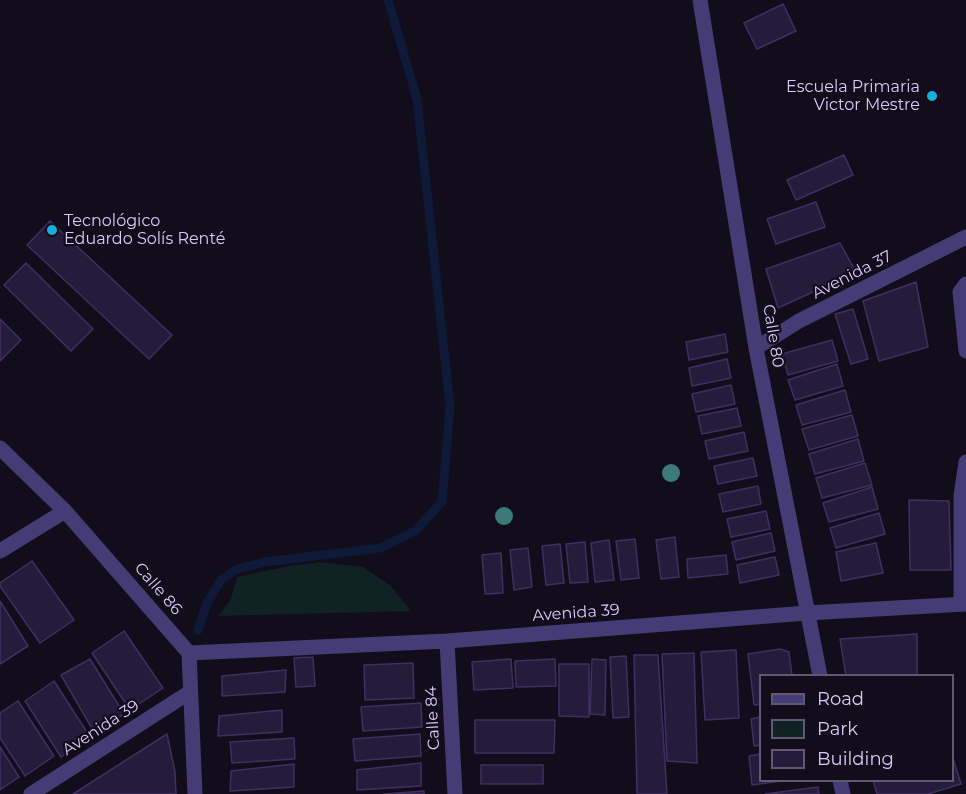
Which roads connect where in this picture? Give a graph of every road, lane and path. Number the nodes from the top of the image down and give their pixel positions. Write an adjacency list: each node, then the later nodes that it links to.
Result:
1 (700, 0): 4 (street, Calle 80)
2 (966, 237): 4 (street, Avenida 37)
3 (966, 284): 5 (street)
4 (756, 348): 11 (street, Calle 80)
5 (966, 351)
6 (0, 448): 8 (street, Calle 86)
7 (966, 462): 10 (street)
8 (65, 511): 9 (street); 13 (street, Calle 86)
9 (0, 551)
10 (964, 604): 11 (street, Avenida 39)
11 (807, 613): 12 (street, Avenida 39); 14 (street, Calle 80)
12 (447, 641): 13 (street, Avenida 39); 18 (street, Calle 84)
13 (189, 653): 15 (street)
14 (819, 674)
15 (190, 692): 16 (street, Avenida 39); 17 (street)
16 (31, 794)
17 (195, 794)
18 (455, 794)

